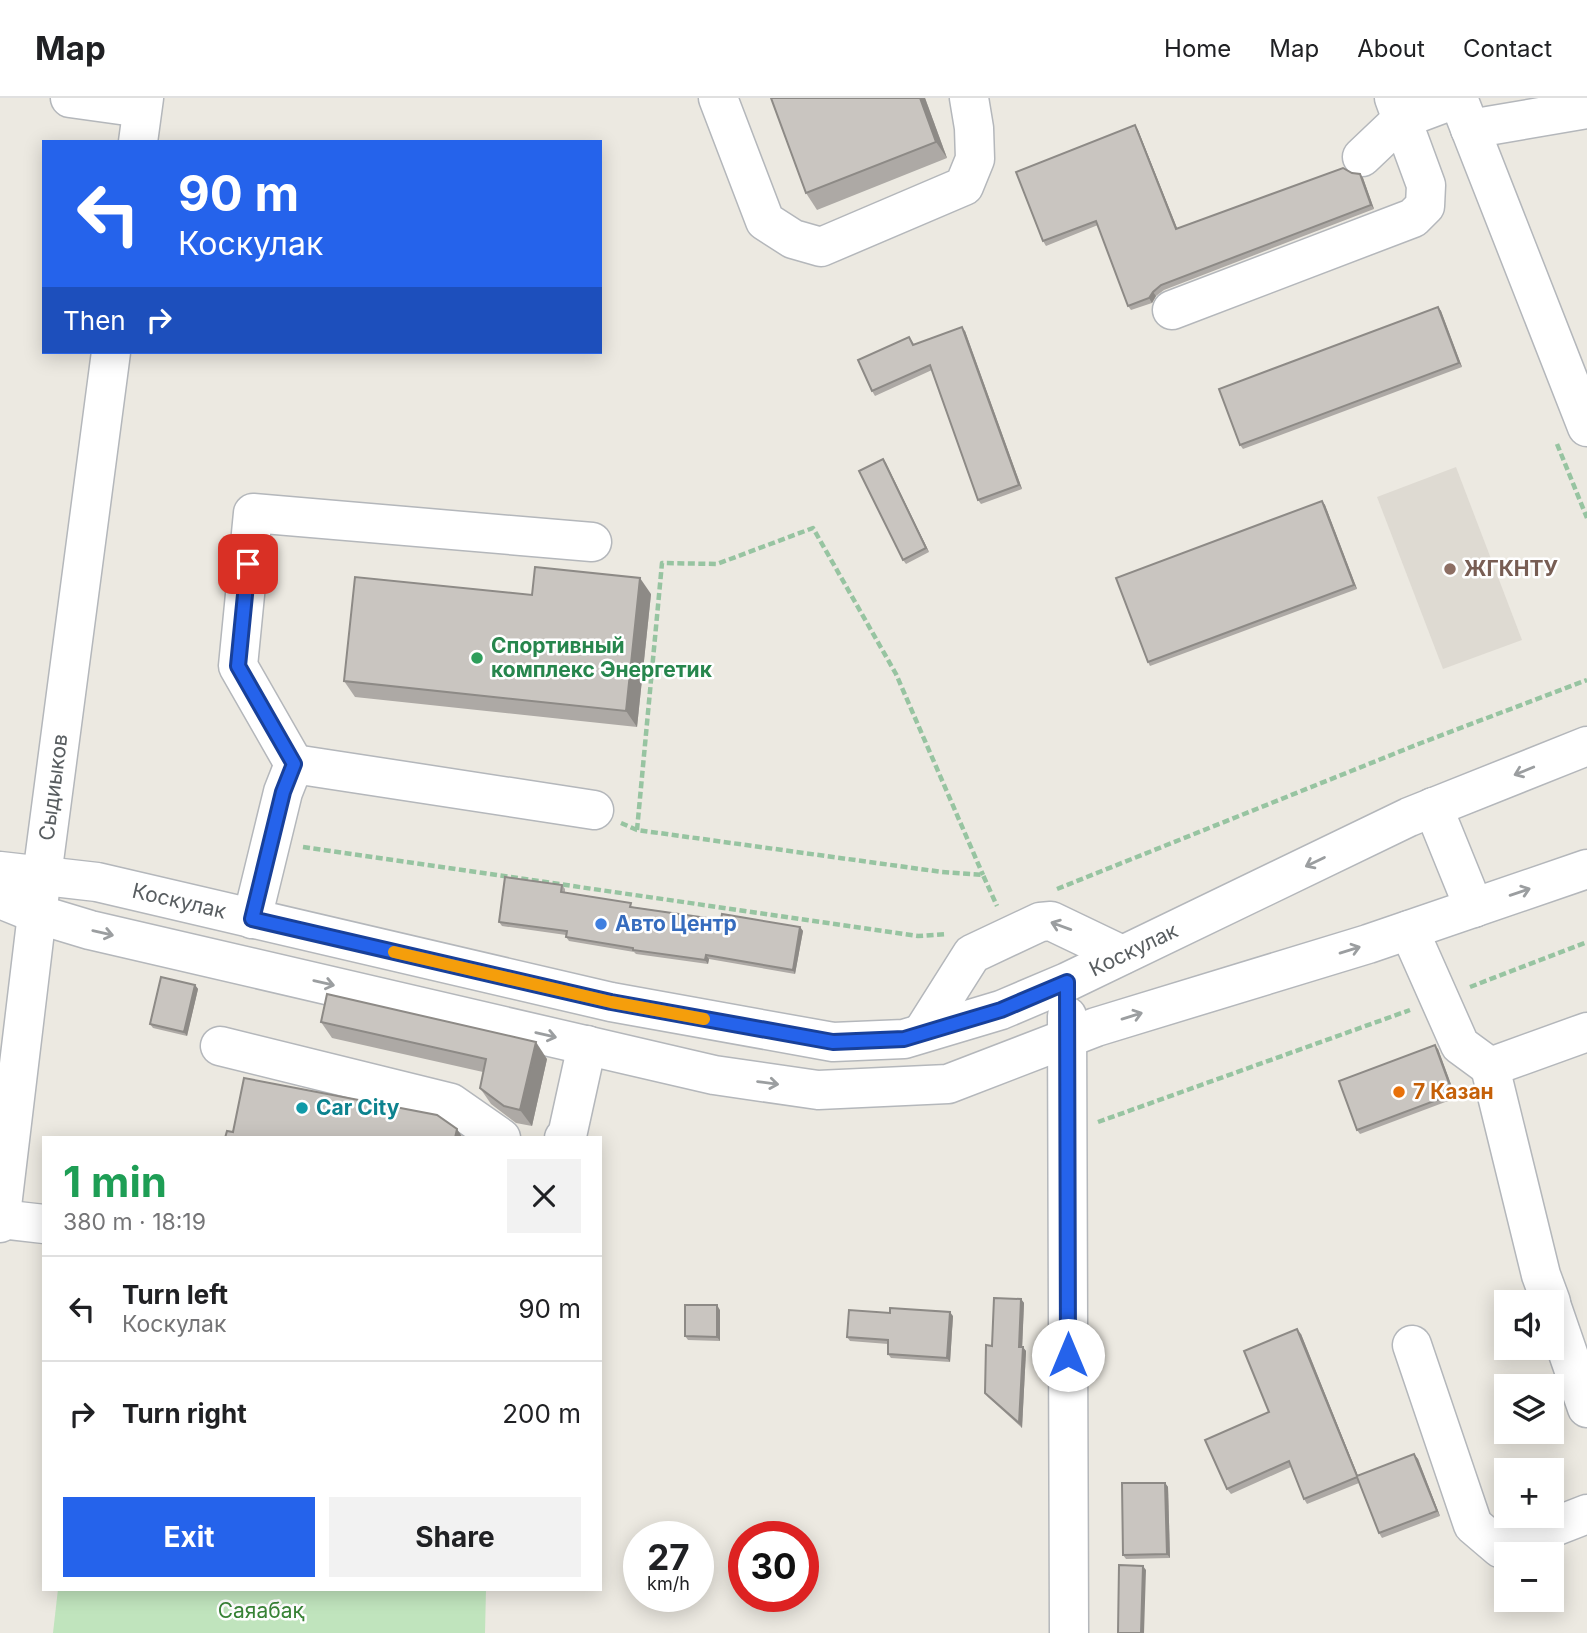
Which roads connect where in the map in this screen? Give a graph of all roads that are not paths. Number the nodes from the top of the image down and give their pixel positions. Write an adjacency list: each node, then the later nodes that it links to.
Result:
1 (70, 98): 7 (street)
2 (718, 98): 3 (street)
3 (969, 98)
4 (1398, 109): 5 (street); 8 (street); 9 (street)
5 (1462, 109): 6 (street); 10 (street)
6 (1587, 109)
7 (141, 116)
8 (1362, 157)
9 (1172, 310)
10 (1573, 353): 12 (street)
11 (111, 354): 20 (street, Сыдиыков)
12 (1587, 427)
13 (592, 542): 15 (street)
14 (1587, 746): 16 (street, Коскулак, one-way to 16)
15 (294, 764): 17 (street); 24 (street)
16 (1433, 807): 22 (street); 26 (street, Коскулак, one-way to 26)
17 (594, 810)
18 (1587, 869): 22 (street, one-way to 18)
19 (0, 871): 20 (street, Коскулак)
20 (43, 874): 23 (street, Сыдиыков); 24 (street, Коскулак)
21 (0, 899): 23 (street)
22 (1474, 908): 25 (street)
23 (37, 914): 31 (street, one-way to 31); 36 (street, Сыдиыков)
24 (252, 919): 29 (street, Коскулак)
25 (1409, 930): 30 (street, one-way to 25); 33 (street)
26 (1122, 955): 27 (street, Коскулак); 29 (street, one-way to 29)
27 (1067, 982): 29 (street, Коскулак); 30 (street)
28 (1587, 1032): 33 (street)
29 (922, 1033)
30 (1068, 1038): 31 (street, one-way to 30); 43 (street)
31 (587, 1045): 35 (street)
32 (219, 1046): 34 (street)
33 (1490, 1067): 38 (street)
34 (498, 1136)
35 (567, 1136)
36 (0, 1220): 37 (street)
37 (42, 1224)
38 (1546, 1290)
39 (1564, 1342): 41 (street)
40 (1412, 1345): 42 (street)
41 (1587, 1408)
42 (1587, 1514)
43 (1069, 1633)

